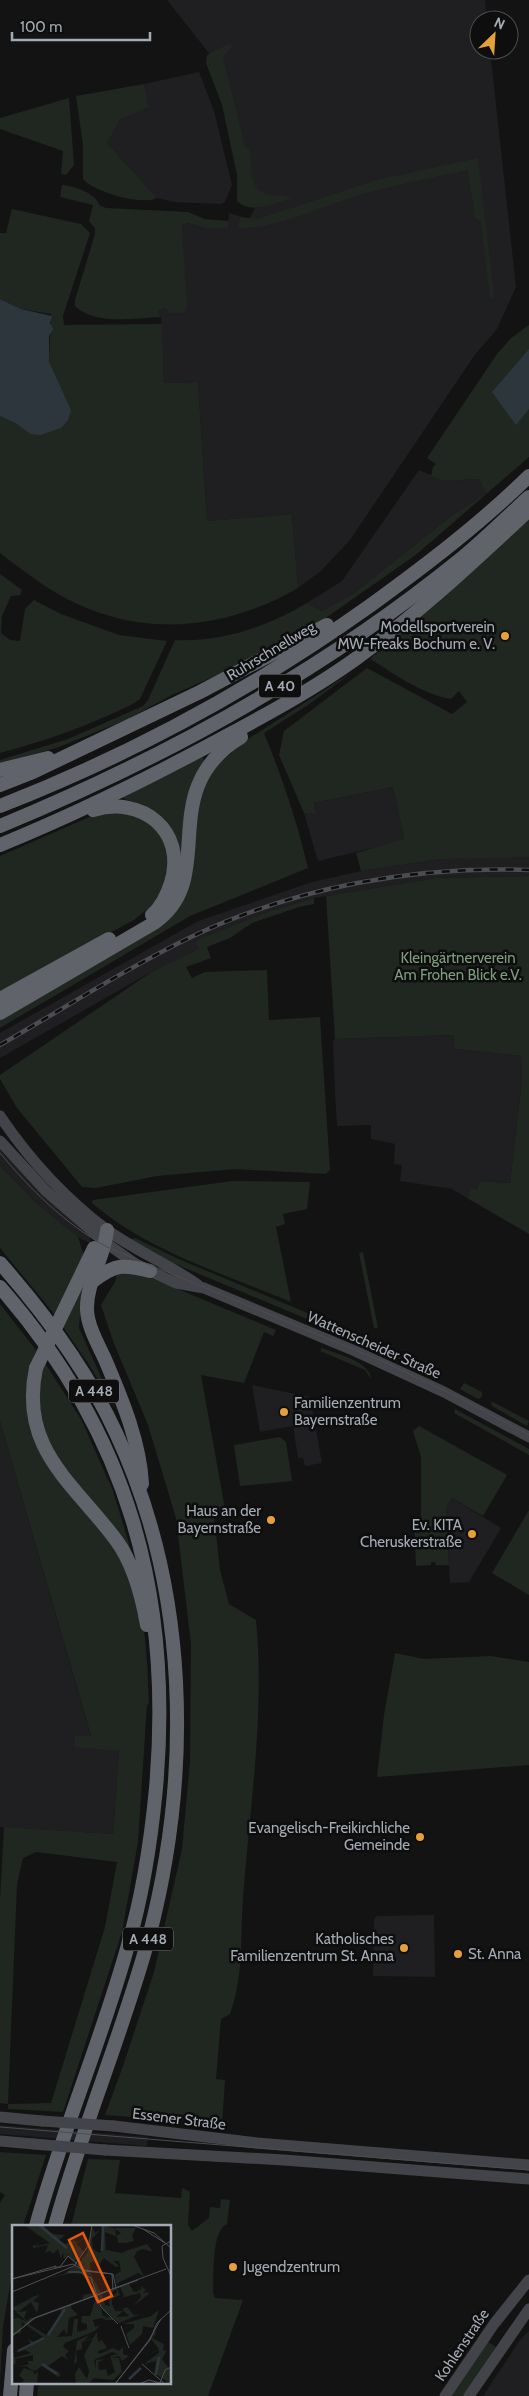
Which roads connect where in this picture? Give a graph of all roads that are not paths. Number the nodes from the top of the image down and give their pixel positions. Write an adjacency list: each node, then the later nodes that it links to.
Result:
1 (529, 476): 4 (highway, Ruhrschnellweg / A 40)
2 (529, 497): 11 (highway, A 40)
3 (529, 510): 5 (highway)
4 (368, 606): 6 (highway); 9 (highway, Ruhrschnellweg / A 40)
5 (271, 713): 10 (highway); 14 (highway)
6 (75, 752): 7 (highway); 8 (highway)
7 (0, 770)
8 (0, 785)
9 (0, 806)
10 (74, 814): 12 (highway); 13 (highway)
11 (0, 826)
12 (0, 845)
13 (0, 998)
14 (0, 1012)
15 (0, 1116): 17 (main road, Wattenscheider Straße)
16 (0, 1142): 17 (main road, Wattenscheider Straße)
17 (104, 1236): 19 (main road, Wattenscheider Straße); 20 (highway); 22 (main road, Wattenscheider Straße); 25 (highway, bridge)
18 (0, 1263): 24 (highway, A 448)
19 (150, 1271): 20 (highway); 22 (main road, Wattenscheider Straße)
20 (93, 1281): 24 (highway)
21 (0, 1287): 25 (highway, A 448)
22 (204, 1288): 23 (main road, Wattenscheider Straße)
23 (529, 1437)
24 (143, 1500): 33 (highway, A 448)
25 (159, 1742): 32 (highway, A 448)
26 (0, 2117): 28 (main road, Essener Straße, bridge)
27 (0, 2141): 30 (main road, Essener Straße, bridge)
28 (355, 2152): 29 (main road, Essener Straße); 30 (main road)
29 (529, 2165)
30 (353, 2166): 31 (main road, Essener Straße)
31 (529, 2179)
32 (36, 2225)
33 (55, 2225)
34 (529, 2280): 36 (main road, Kohlenstraße)
35 (529, 2309): 37 (main road)
36 (503, 2311): 37 (main road, Kohlenstraße); 40 (main road, Kohlenstraße)
37 (520, 2322): 41 (main road)
38 (12, 2373): 39 (highway)
39 (10, 2396)
40 (445, 2396)
41 (468, 2396)

